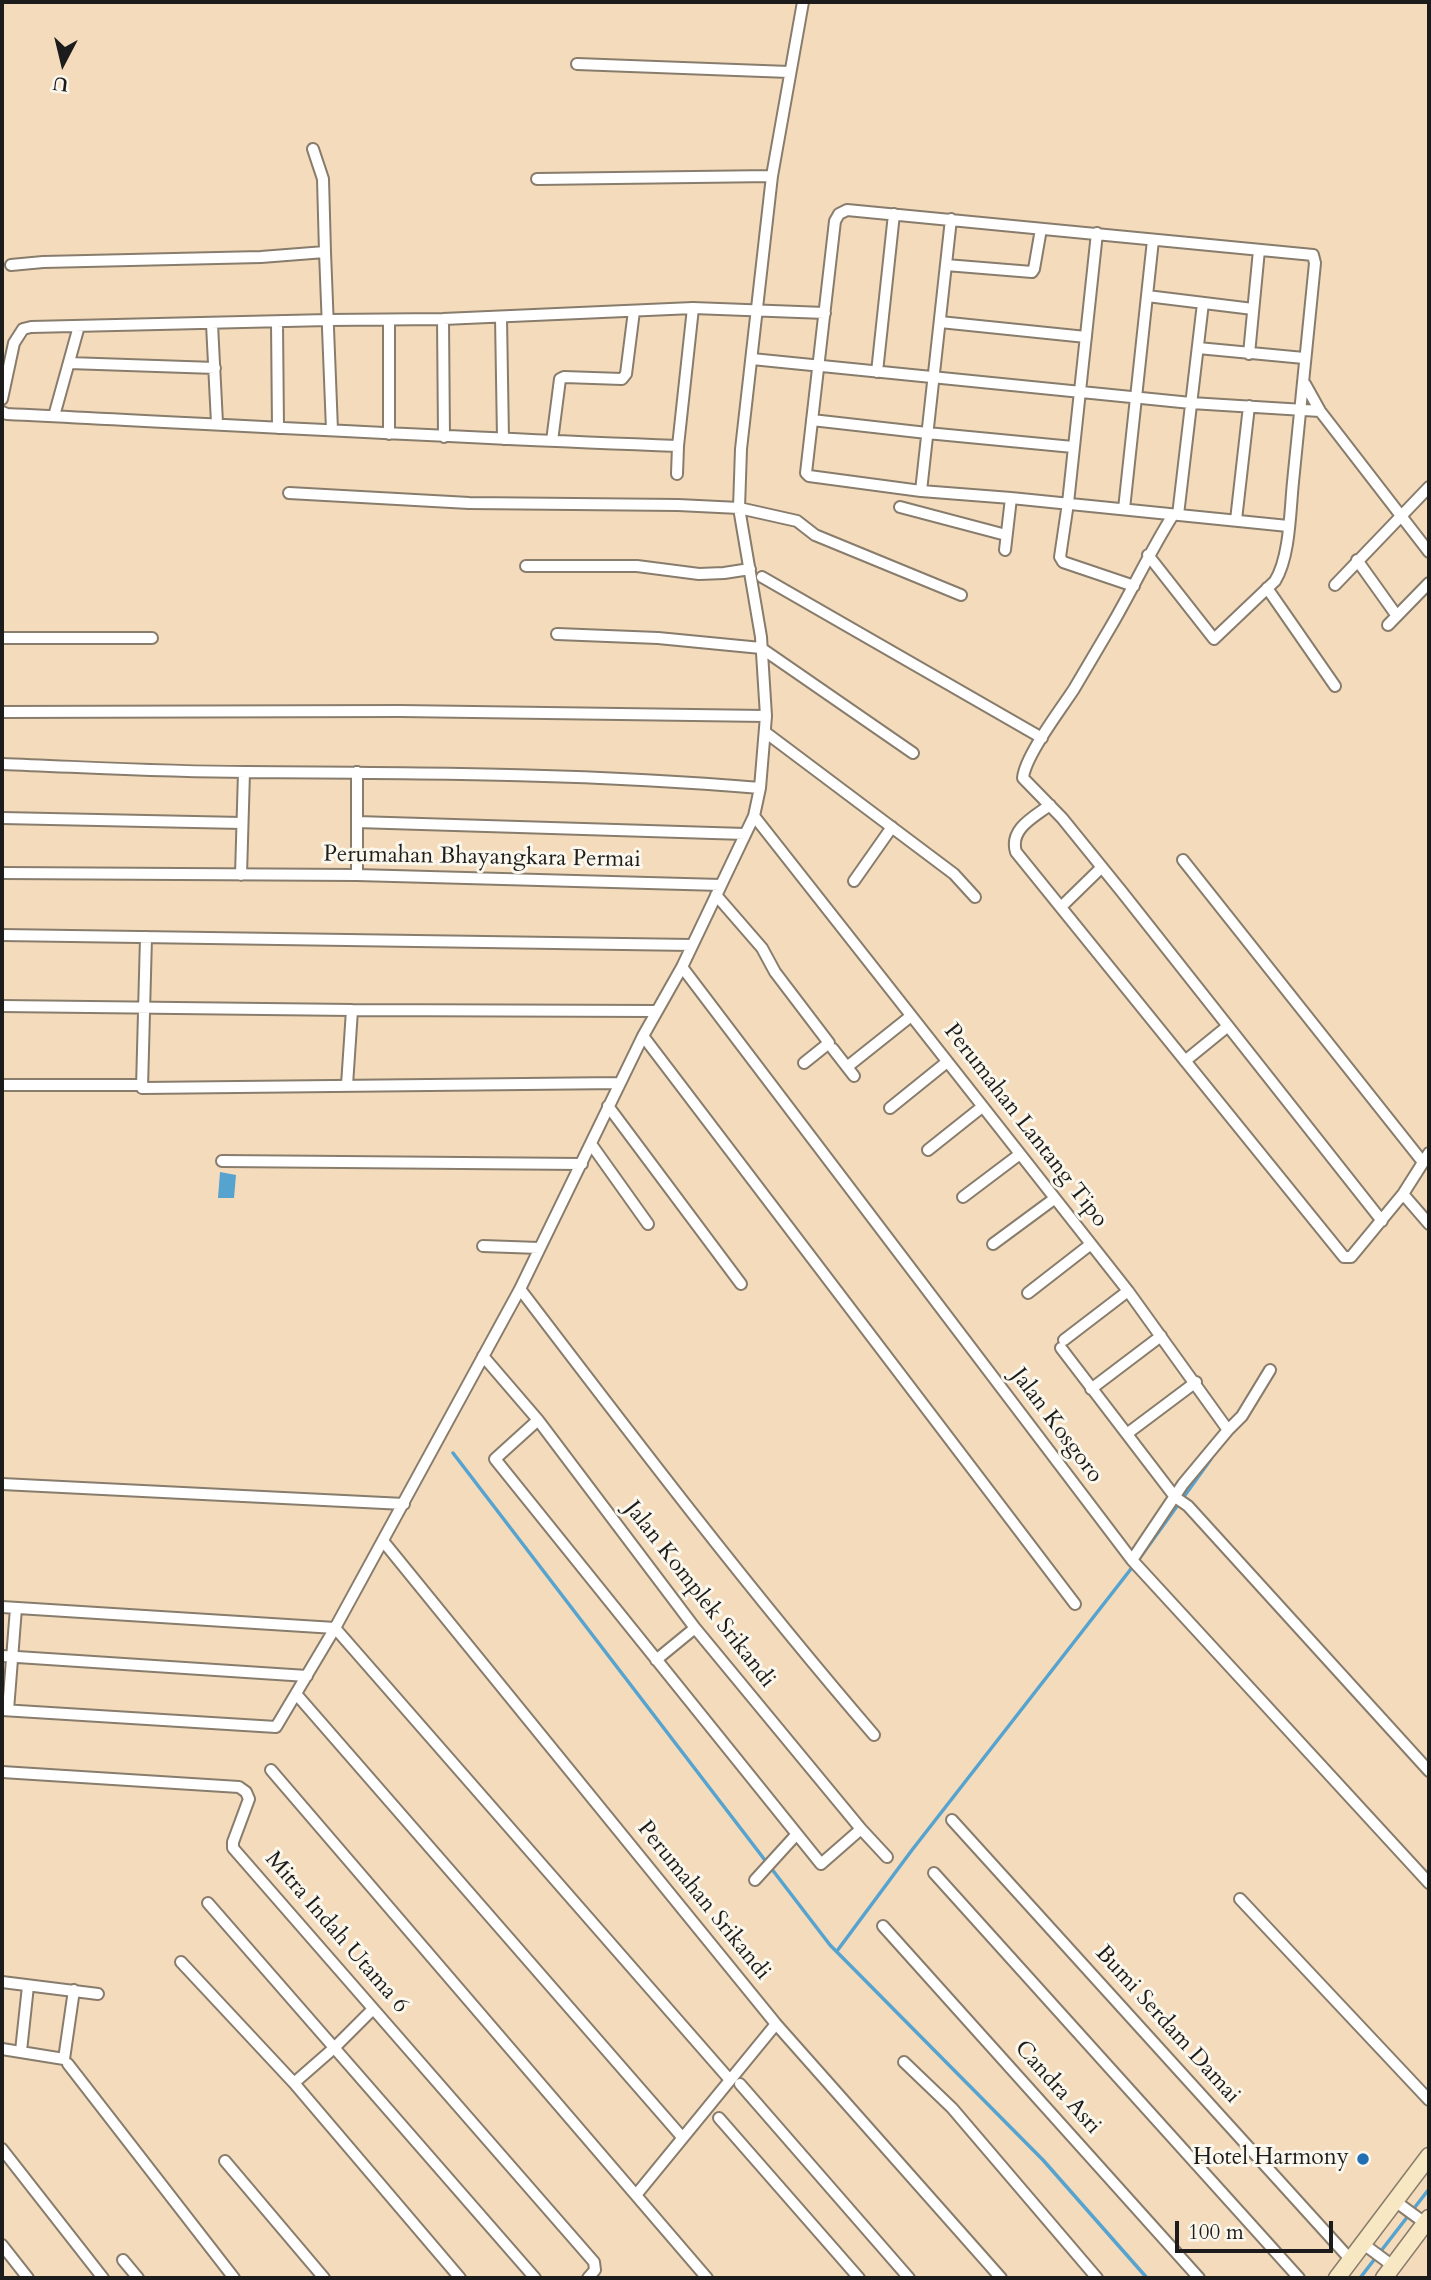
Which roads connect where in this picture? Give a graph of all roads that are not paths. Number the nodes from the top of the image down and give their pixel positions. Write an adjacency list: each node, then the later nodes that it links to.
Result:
1 (803, 2): 3 (street)
2 (577, 64): 3 (street)
3 (789, 72): 5 (street)
4 (313, 149): 13 (street)
5 (772, 176): 6 (street); 19 (street)
6 (537, 179)
7 (894, 214): 8 (street); 22 (street); 39 (street)
8 (951, 219): 9 (street); 15 (street)
9 (1041, 229): 10 (street); 15 (street)
10 (1097, 233): 11 (street); 31 (street)
11 (1153, 240): 12 (street); 16 (street)
12 (1259, 250): 20 (street); 34 (street)
13 (325, 252): 14 (street); 25 (street)
14 (11, 265)
15 (946, 265): 28 (street)
16 (1147, 296): 17 (street); 43 (street)
17 (1203, 303): 20 (street); 32 (street)
18 (693, 308): 19 (street); 21 (street); 60 (street)
19 (756, 309): 22 (street); 35 (street)
20 (1253, 309): 33 (street)
21 (634, 311): 23 (street); 59 (street)
22 (825, 313): 37 (street)
23 (500, 317): 24 (street); 58 (street)
24 (443, 319): 26 (street); 57 (street)
25 (328, 320): 26 (street); 27 (street); 54 (street)
26 (389, 320): 56 (street)
27 (277, 322): 29 (street); 53 (street)
28 (940, 322): 31 (street); 40 (street)
29 (212, 324): 30 (street); 38 (street)
30 (79, 326): 36 (street); 44 (street)
31 (1086, 337): 42 (street)
32 (1198, 348): 33 (street); 45 (street)
33 (1249, 354): 34 (street)
34 (1304, 358): 41 (street)
35 (752, 359): 37 (street); 69 (street)
36 (69, 363): 38 (street); 50 (street)
37 (819, 366): 39 (street); 51 (street)
38 (215, 368): 52 (street)
39 (877, 372): 40 (street)
40 (933, 377): 42 (street); 55 (street)
41 (1304, 381): 47 (street); 48 (street)
42 (1080, 392): 43 (street); 61 (street)
43 (1136, 397): 45 (street); 70 (street)
44 (2, 399)
45 (1191, 403): 46 (street); 71 (street)
46 (1249, 406): 47 (street); 73 (street)
47 (1302, 411): 48 (street); 74 (street)
48 (1320, 411): 72 (street)
49 (2, 412): 50 (street)
50 (54, 416): 52 (street)
51 (812, 420): 55 (street); 64 (street)
52 (217, 423): 53 (street)
53 (278, 428): 54 (street)
54 (332, 430): 56 (street)
55 (927, 433): 61 (street); 64 (street)
56 (389, 434): 57 (street)
57 (444, 437): 58 (street)
58 (503, 439): 59 (street)
59 (552, 441): 60 (street)
60 (678, 446): 62 (street)
61 (1073, 447): 67 (street)
62 (677, 474)
63 (1429, 487): 72 (street)
64 (921, 491): 66 (street)
65 (289, 493): 69 (street)
66 (1011, 498): 67 (street); 75 (street)
67 (1068, 503): 70 (street); 85 (street)
68 (900, 507): 75 (street)
69 (738, 508): 81 (street); 87 (street)
70 (1124, 509): 71 (street)
71 (1176, 515): 73 (street); 78 (street)
72 (1402, 515): 77 (street); 79 (street)
73 (1236, 520): 74 (street)
74 (1288, 526): 86 (street)
75 (1006, 535): 76 (street)
76 (1005, 550)
77 (1429, 552)
78 (1148, 555): 85 (street); 86 (street)
79 (1357, 560): 84 (street); 88 (street)
80 (526, 566): 81 (street)
81 (750, 569): 93 (street)
82 (762, 577): 98 (street)
83 (1429, 583): 88 (street)
84 (1335, 585)
85 (1134, 586): 98 (street)
86 (1267, 588): 94 (street)
87 (961, 595)
88 (1396, 616): 89 (street)
89 (1388, 625)
90 (557, 634): 93 (street)
91 (2, 638): 92 (street)
92 (152, 638)
93 (761, 648): 96 (street); 99 (street)
94 (1335, 686)
95 (2, 712): 96 (street)
96 (766, 716): 97 (street)
97 (765, 732): 103 (street); 109 (street)
98 (1042, 738): 104 (street)
99 (913, 753)
100 (2, 764): 101 (street)
101 (244, 772): 102 (street); 107 (street)
102 (357, 772): 103 (street); 108 (street)
103 (760, 788): 105 (street)
104 (1049, 805): 112 (street); 119 (street)
105 (754, 816): 110 (street); 128 (street, Perumahan Lantang Tipo)
106 (2, 818): 107 (street)
107 (242, 822): 114 (street)
108 (358, 822): 110 (street); 115 (street)
109 (892, 827): 116 (street); 118 (street)
110 (745, 834): 117 (street)
111 (1183, 860): 145 (street)
112 (1102, 867): 119 (street); 129 (street)
113 (2, 873): 114 (street, Perumahan Bhayangkara Permai)
114 (241, 875): 115 (street, Perumahan Bhayangkara Permai)
115 (357, 875): 117 (street, Perumahan Bhayangkara Permai)
116 (854, 881)
117 (719, 890): 122 (street); 134 (street)
118 (975, 897)
119 (1061, 907): 132 (street)
120 (2, 934): 121 (street)
121 (146, 937): 122 (street); 125 (street)
122 (692, 945): 123 (street)
123 (682, 967): 127 (street); 174 (street, Jalan Kosgoro)
124 (2, 1006): 125 (street)
125 (143, 1009): 126 (street); 137 (street)
126 (352, 1010): 127 (street); 138 (street)
127 (657, 1011): 130 (street)
128 (911, 1016): 131 (street); 133 (street, Perumahan Lantang Tipo)
129 (1228, 1026): 132 (street); 151 (street)
130 (643, 1036): 135 (street); 175 (street)
131 (833, 1049)
132 (1185, 1061): 151 (street)
133 (947, 1062): 140 (street, Perumahan Lantang Tipo); 141 (street)
134 (804, 1063)
135 (620, 1083): 138 (street); 139 (street)
136 (2, 1085): 137 (street)
137 (141, 1085): 138 (street)
138 (347, 1085)
139 (608, 1106): 142 (street); 158 (street)
140 (982, 1107): 143 (street); 144 (street, Perumahan Lantang Tipo)
141 (890, 1108)
142 (591, 1144): 147 (street); 152 (street)
143 (928, 1150)
144 (1020, 1154): 149 (street); 150 (street, Perumahan Lantang Tipo)
145 (1425, 1157): 148 (street)
146 (222, 1161): 147 (street)
147 (582, 1164): 157 (street)
148 (1403, 1194): 151 (street); 153 (street)
149 (962, 1198)
150 (1054, 1199): 154 (street); 155 (street, Perumahan Lantang Tipo)
151 (1382, 1221)
152 (648, 1224)
153 (1429, 1224)
154 (993, 1244)
155 (1091, 1244): 160 (street, Perumahan Lantang Tipo); 161 (street)
156 (483, 1246): 157 (street)
157 (539, 1248): 159 (street)
158 (741, 1284)
159 (520, 1290): 163 (street); 185 (street)
160 (1128, 1291): 162 (street, Perumahan Lantang Tipo); 166 (street)
161 (1028, 1293)
162 (1161, 1336): 165 (street, Perumahan Lantang Tipo); 166 (street)
163 (483, 1356): 167 (street, Jalan Komplek Srikandi); 172 (street)
164 (1270, 1370): 168 (street)
165 (1196, 1382): 168 (street, Perumahan Lantang Tipo); 169 (street)
166 (1091, 1389): 169 (street)
167 (538, 1420): 179 (street, Jalan Komplek Srikandi); 181 (street)
168 (1228, 1430): 171 (street)
169 (1128, 1433): 171 (street)
170 (2, 1484): 172 (street)
171 (1175, 1497): 174 (street); 188 (street)
172 (404, 1504): 173 (street)
173 (383, 1541): 178 (street); 205 (street, Perumahan Srikandi)
174 (1132, 1560): 195 (street, Jalan Kosgoro)
175 (1075, 1604)
176 (2, 1608): 177 (street)
177 (16, 1608): 178 (street); 180 (street)
178 (335, 1628): 182 (street); 211 (street)
179 (695, 1628): 181 (street); 190 (street, Jalan Komplek Srikandi)
180 (6, 1656): 182 (street); 184 (street)
181 (656, 1660): 191 (street)
182 (307, 1676): 183 (street)
183 (297, 1695): 184 (street); 215 (street)
184 (5, 1710)
185 (874, 1735)
186 (271, 1770): 219 (street)
187 (2, 1772): 204 (street, Mitra Indah Utama 6)
188 (1429, 1772)
189 (952, 1820): 224 (street, Bumi Serdam Damai)
190 (861, 1829): 191 (street); 192 (street, Jalan Komplek Srikandi)
191 (796, 1835): 194 (street)
192 (887, 1857)
193 (934, 1873): 241 (street)
194 (755, 1880)
195 (1429, 1883)
196 (1240, 1899): 213 (street)
197 (208, 1902): 206 (street)
198 (883, 1926): 240 (street, Candra Asri)
199 (181, 1962): 212 (street)
200 (2, 1982): 201 (street)
201 (28, 1986): 202 (street); 208 (street)
202 (74, 1990): 203 (street); 208 (street)
203 (98, 1994)
204 (373, 2009): 206 (street); 234 (street, Mitra Indah Utama 6)
205 (776, 2024): 211 (street); 238 (street, Perumahan Srikandi)
206 (334, 2048): 212 (street); 233 (street)
207 (2, 2049): 208 (street)
208 (21, 2051)
209 (904, 2062): 239 (street)
210 (68, 2064): 230 (street)
211 (735, 2082): 215 (street); 237 (street)
212 (293, 2083): 232 (street)
213 (1429, 2100)
214 (719, 2118): 236 (street)
215 (681, 2137): 219 (street)
216 (2, 2149): 228 (street)
217 (225, 2161): 231 (street)
218 (1427, 2165): 220 (street)
219 (636, 2195): 235 (street)
220 (1399, 2204): 221 (street); 223 (street)
221 (1426, 2222): 226 (street)
222 (2, 2245): 227 (street)
223 (1366, 2246): 224 (street); 226 (street)
224 (1350, 2259): 242 (street)
225 (122, 2260): 229 (street)
226 (1388, 2269)
227 (28, 2278)
228 (103, 2278)
229 (138, 2278)
230 (234, 2278)
231 (324, 2278)
232 (460, 2278)
233 (535, 2278)
234 (588, 2278)
235 (707, 2278)
236 (859, 2278)
237 (909, 2278)
238 (1001, 2278)
239 (1097, 2278)
240 (1199, 2278)
241 (1299, 2278)
242 (1338, 2278)

